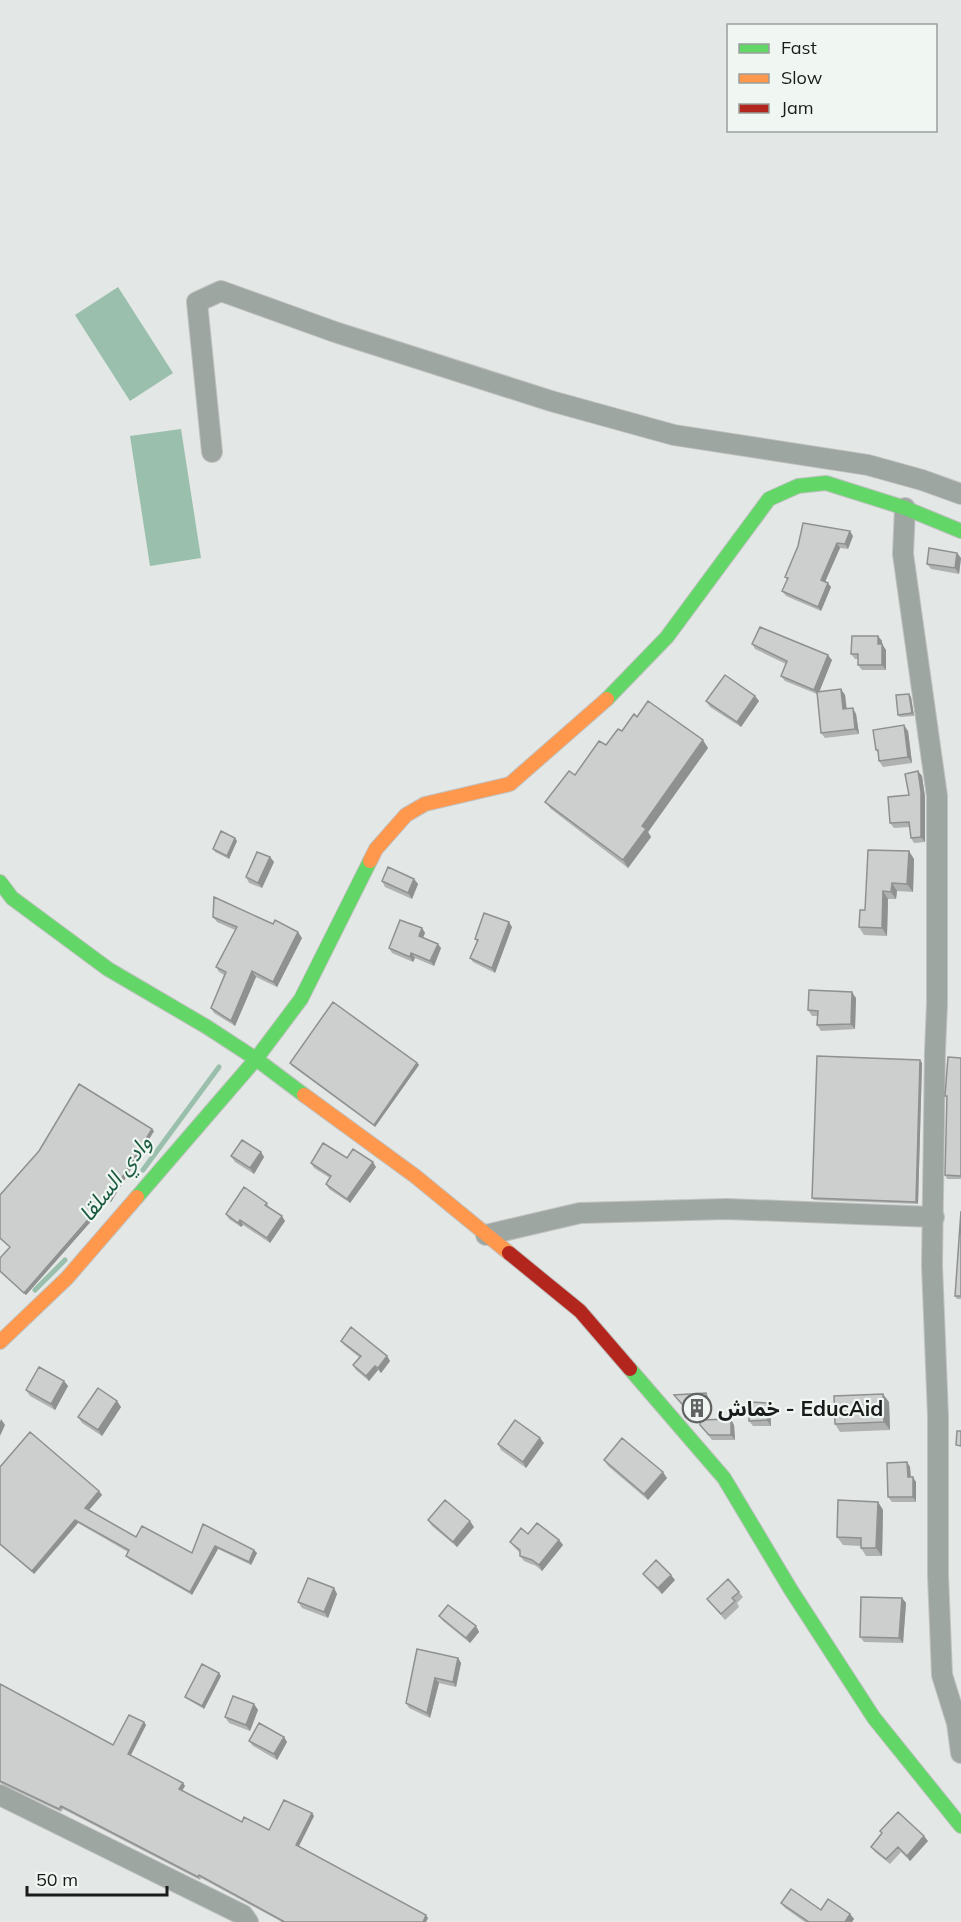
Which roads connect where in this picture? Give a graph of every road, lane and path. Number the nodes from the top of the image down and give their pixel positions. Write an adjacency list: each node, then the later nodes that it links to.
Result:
1 (212, 452): 2 (street)
2 (961, 495)
3 (905, 508): 4 (street); 6 (street); 7 (street)
4 (961, 531)
5 (0, 882): 6 (street)
6 (256, 1059): 8 (street); 9 (street)
7 (934, 1217): 8 (street); 10 (street)
8 (486, 1235): 13 (street)
9 (0, 1342)
10 (959, 1723): 11 (street)
11 (961, 1754)
12 (0, 1795): 14 (street)
13 (961, 1826)
14 (249, 1922)

